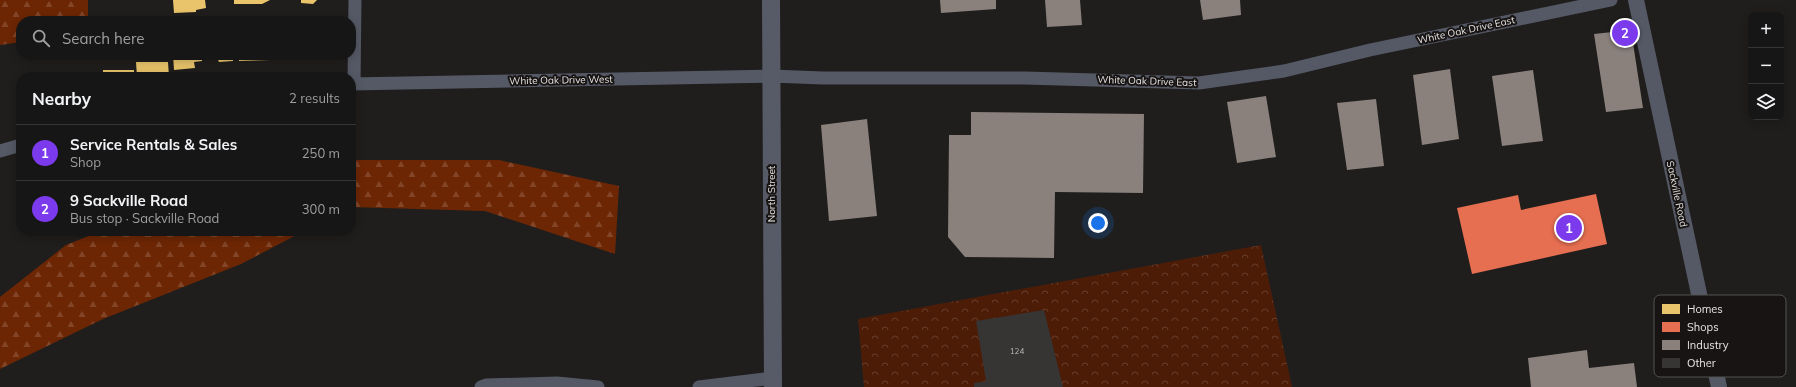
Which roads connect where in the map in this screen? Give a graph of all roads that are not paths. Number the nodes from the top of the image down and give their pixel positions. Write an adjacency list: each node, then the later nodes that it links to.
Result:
1 (355, 0): 5 (street)
2 (771, 0): 8 (main road, North Street)
3 (1611, 0): 8 (street, White Oak Drive East)
4 (1636, 0): 12 (street, Sackville Road)
5 (355, 16)
6 (354, 60): 7 (street)
7 (353, 72)
8 (771, 76): 9 (street, White Oak Drive West); 14 (main road, North Street)
9 (356, 84)
10 (16, 146): 11 (street)
11 (0, 151)
12 (1699, 295)
13 (1717, 377): 18 (street, Sackville Road)
14 (773, 383): 17 (street)
15 (481, 387): 16 (street)
16 (598, 387)
17 (699, 387)
18 (1719, 387)

